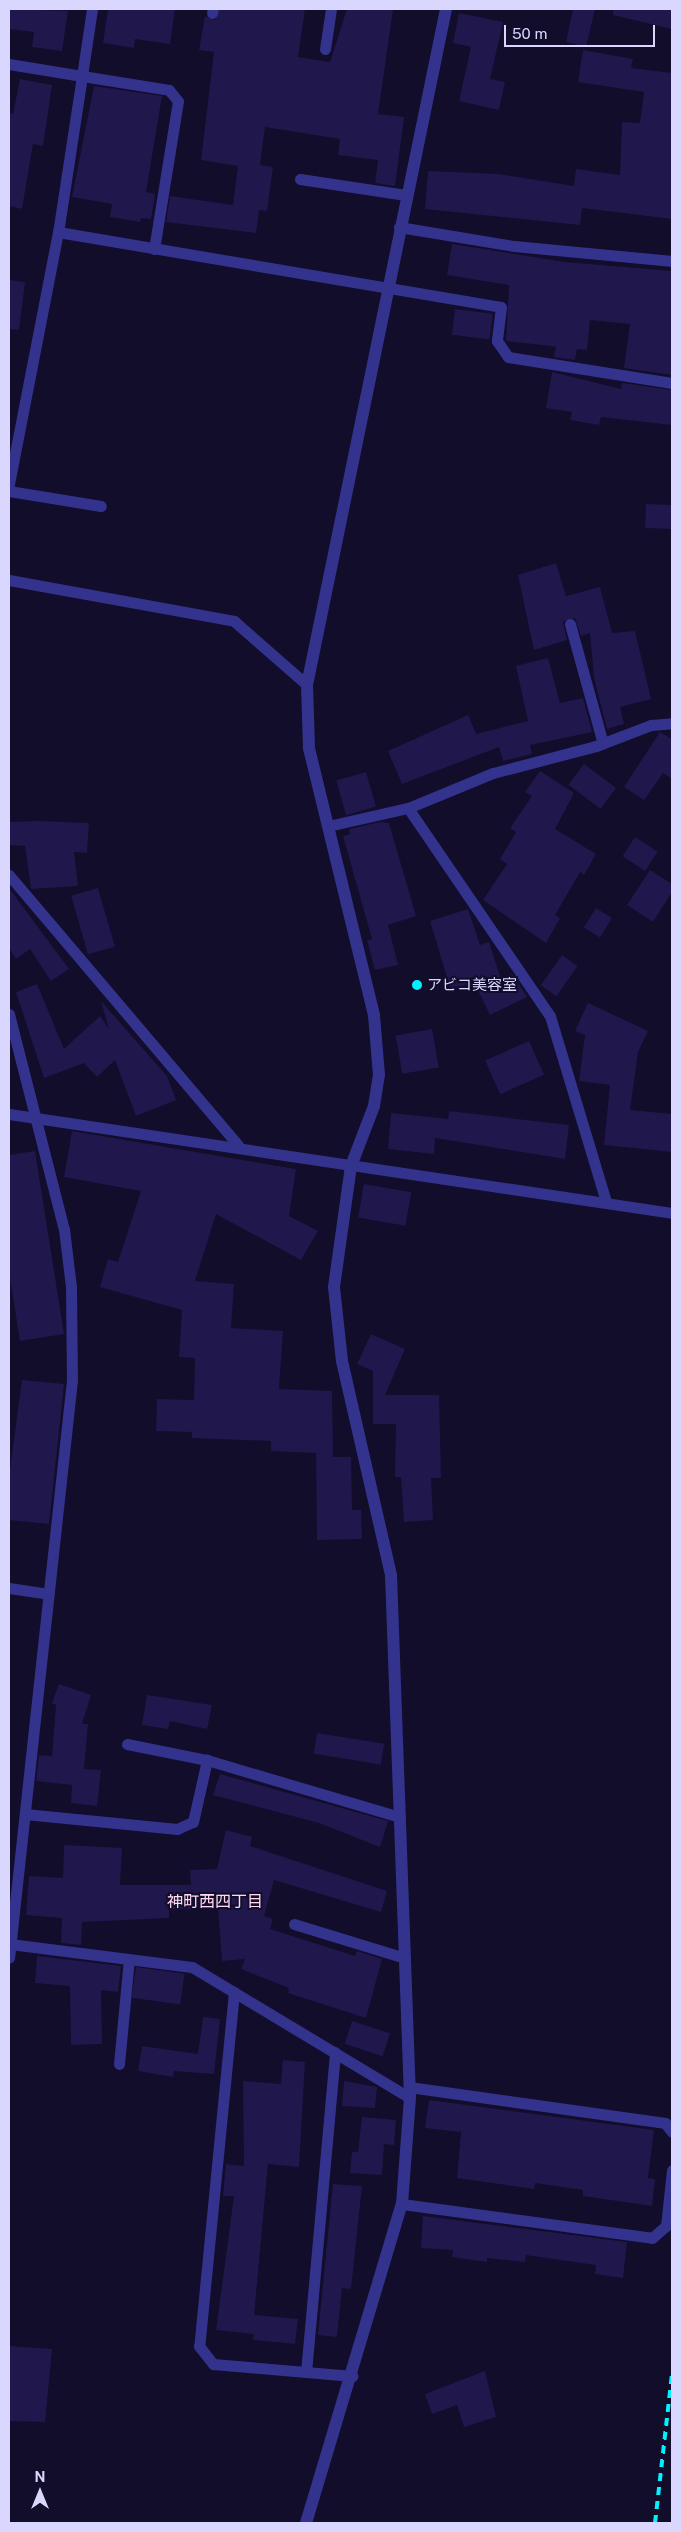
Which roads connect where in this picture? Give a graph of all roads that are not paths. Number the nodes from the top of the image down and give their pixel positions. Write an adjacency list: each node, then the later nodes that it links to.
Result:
1 (92, 9): 6 (lane)
2 (331, 9): 4 (lane)
3 (446, 9): 8 (street)
4 (326, 49)
5 (9, 64): 6 (lane)
6 (82, 76): 10 (lane); 11 (lane)
7 (300, 179): 8 (lane)
8 (406, 195): 9 (street)
9 (399, 227): 12 (lane); 13 (street)
10 (58, 232): 11 (lane); 15 (lane)
11 (154, 249): 13 (lane)
12 (672, 262)
13 (387, 290): 14 (lane); 20 (street)
14 (672, 383)
15 (9, 485)
16 (9, 491): 17 (lane)
17 (101, 506)
18 (9, 580): 20 (lane)
19 (570, 624): 22 (lane)
20 (308, 685): 24 (street)
21 (672, 723): 22 (lane)
22 (603, 744): 23 (lane)
23 (408, 808): 24 (lane); 31 (lane)
24 (328, 826): 30 (street)
25 (9, 875): 29 (lane)
26 (9, 1014): 28 (lane)
27 (9, 1114): 28 (lane)
28 (38, 1118): 29 (lane); 34 (lane)
29 (238, 1145): 30 (lane)
30 (351, 1166): 31 (lane); 38 (street)
31 (606, 1202): 32 (lane)
32 (672, 1213)
33 (9, 1588): 34 (lane)
34 (49, 1594): 37 (lane)
35 (127, 1744): 36 (lane)
36 (207, 1760): 37 (lane); 38 (lane)
37 (25, 1814): 40 (lane)
38 (400, 1816): 42 (street)
39 (294, 1924): 42 (lane)
40 (10, 1944): 41 (lane); 43 (lane)
41 (9, 1958)
42 (405, 1958): 47 (street)
43 (129, 1959): 44 (lane); 46 (lane)
44 (234, 1992): 45 (lane); 51 (lane)
45 (335, 2052): 47 (lane); 51 (lane)
46 (119, 2064)
47 (409, 2092): 48 (lane); 50 (street)
48 (672, 2132)
49 (672, 2170): 50 (lane)
50 (402, 2204): 52 (street)
51 (306, 2372): 52 (lane)
52 (352, 2376): 53 (street)
53 (306, 2523)

